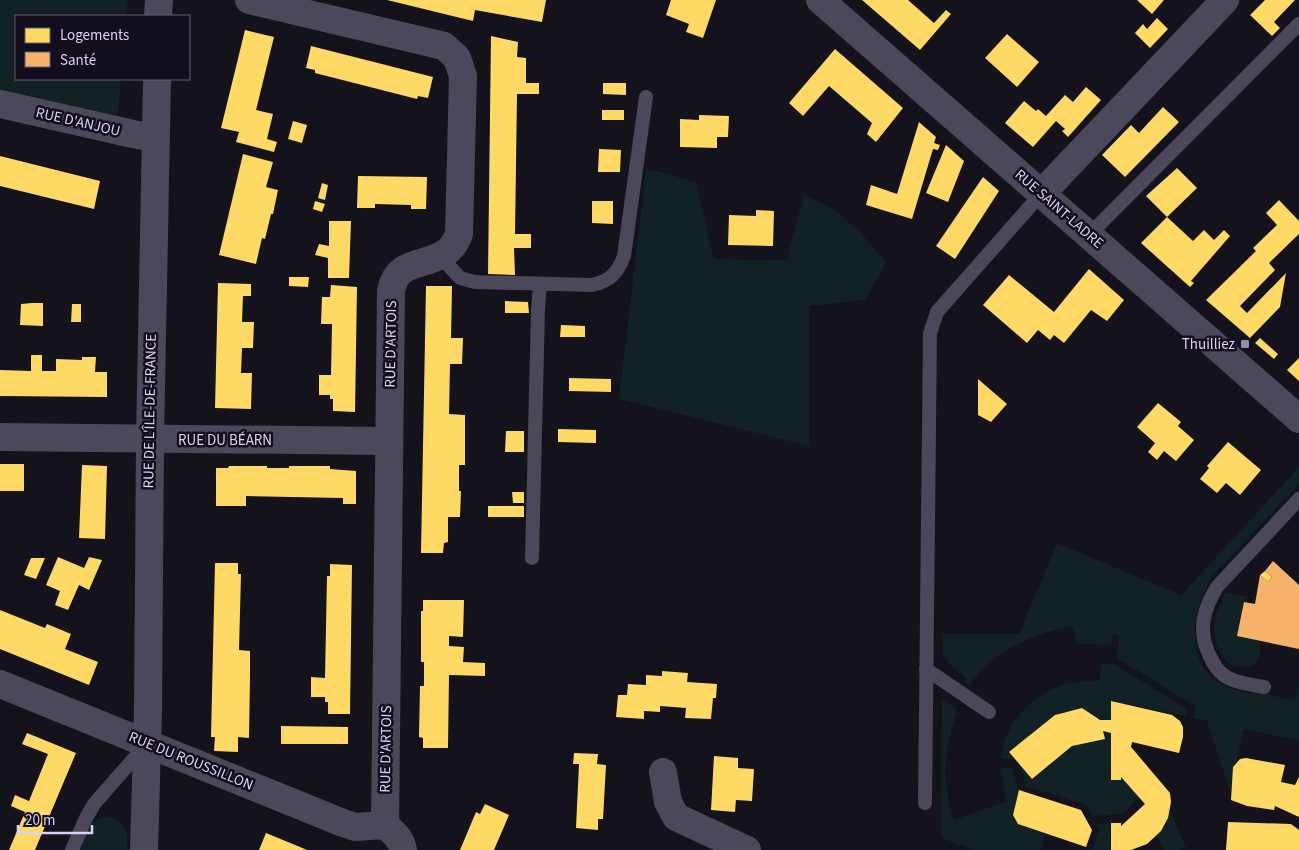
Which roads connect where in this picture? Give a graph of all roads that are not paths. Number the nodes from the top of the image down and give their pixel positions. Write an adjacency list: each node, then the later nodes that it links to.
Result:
1 (158, 0): 5 (street)
2 (249, 0): 13 (street, RUE D'ARTOIS)
3 (820, 0): 11 (street, RUE SAINT-LADRE)
4 (1225, 0): 11 (street)
5 (158, 15)
6 (1299, 24): 12 (lane)
7 (157, 80): 10 (street, RUE DE L'ÎLE-DE-FRANCE)
8 (646, 97): 14 (lane)
9 (0, 104): 10 (street, RUE D'ANJOU)
10 (156, 138): 17 (street, RUE DE L'ÎLE-DE-FRANCE)
11 (1041, 194): 12 (street, RUE SAINT-LADRE); 21 (lane)
12 (1089, 235): 15 (street, RUE SAINT-LADRE)
13 (441, 256): 14 (lane); 18 (street, RUE D'ARTOIS)
14 (540, 284): 20 (lane)
15 (1299, 419)
16 (0, 437): 17 (street, RUE DU BÉARN)
17 (150, 440): 18 (street, RUE DU BÉARN); 25 (street, RUE DE L'ÎLE-DE-FRANCE)
18 (389, 441): 28 (street, RUE D'ARTOIS)
19 (1299, 499): 23 (lane)
20 (532, 558)
21 (926, 669): 24 (lane); 27 (lane)
22 (0, 684): 25 (street, RUE DU ROUSSILLON)
23 (1264, 687)
24 (989, 712)
25 (147, 743): 28 (street, RUE DU ROUSSILLON); 29 (lane); 30 (street, RUE DE L'ÎLE-DE-FRANCE)
26 (663, 772): 32 (street)
27 (925, 803)
28 (385, 826): 31 (street)
29 (72, 850)
30 (144, 850)
31 (403, 850)
32 (746, 850)

